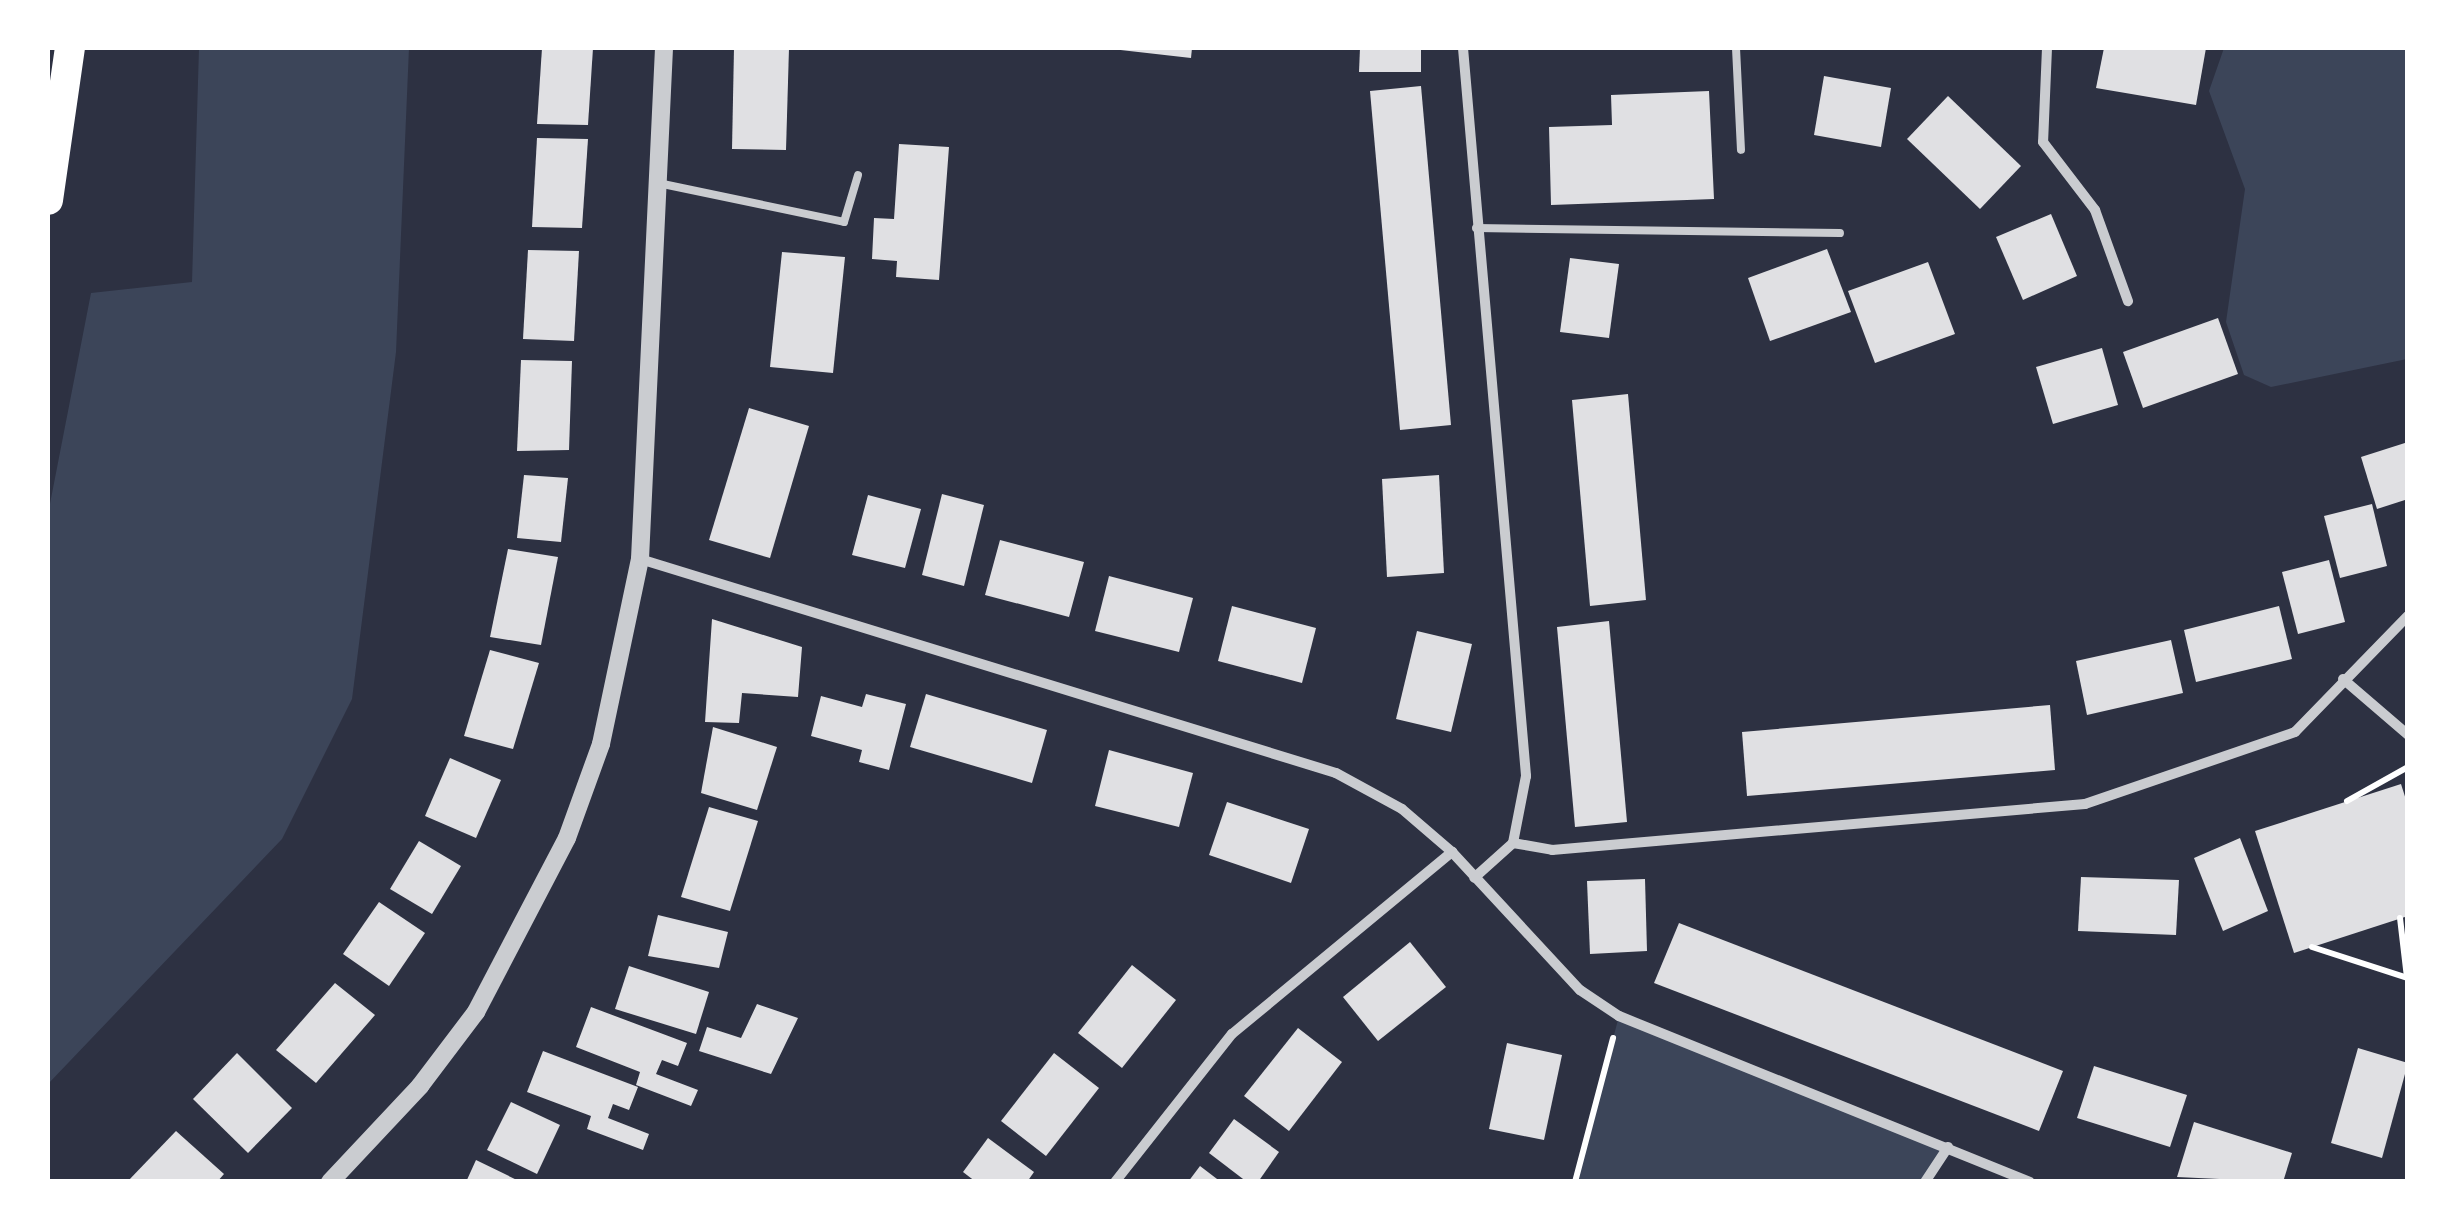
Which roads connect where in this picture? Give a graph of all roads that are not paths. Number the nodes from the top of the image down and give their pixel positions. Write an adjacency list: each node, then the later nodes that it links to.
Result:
1 (70, 48): 9 (highway)
2 (664, 48): 8 (street)
3 (1463, 48): 10 (street)
4 (1736, 48): 6 (lane)
5 (2047, 48): 12 (street)
6 (1741, 150)
7 (858, 175): 8 (lane)
8 (658, 183): 13 (street)
9 (48, 200)
10 (1476, 228): 11 (lane); 17 (street)
11 (1840, 233)
12 (2128, 301)
13 (640, 559): 18 (street); 21 (street)
14 (2408, 616): 15 (street)
15 (2343, 679): 16 (street); 17 (street)
16 (2408, 735)
17 (1512, 843): 19 (street)
18 (1452, 852): 19 (street); 22 (street)
19 (1474, 878): 20 (street)
20 (1948, 1147): 23 (street); 24 (street)
21 (330, 1182)
22 (1115, 1182)
23 (1925, 1182)
24 (2030, 1182)

